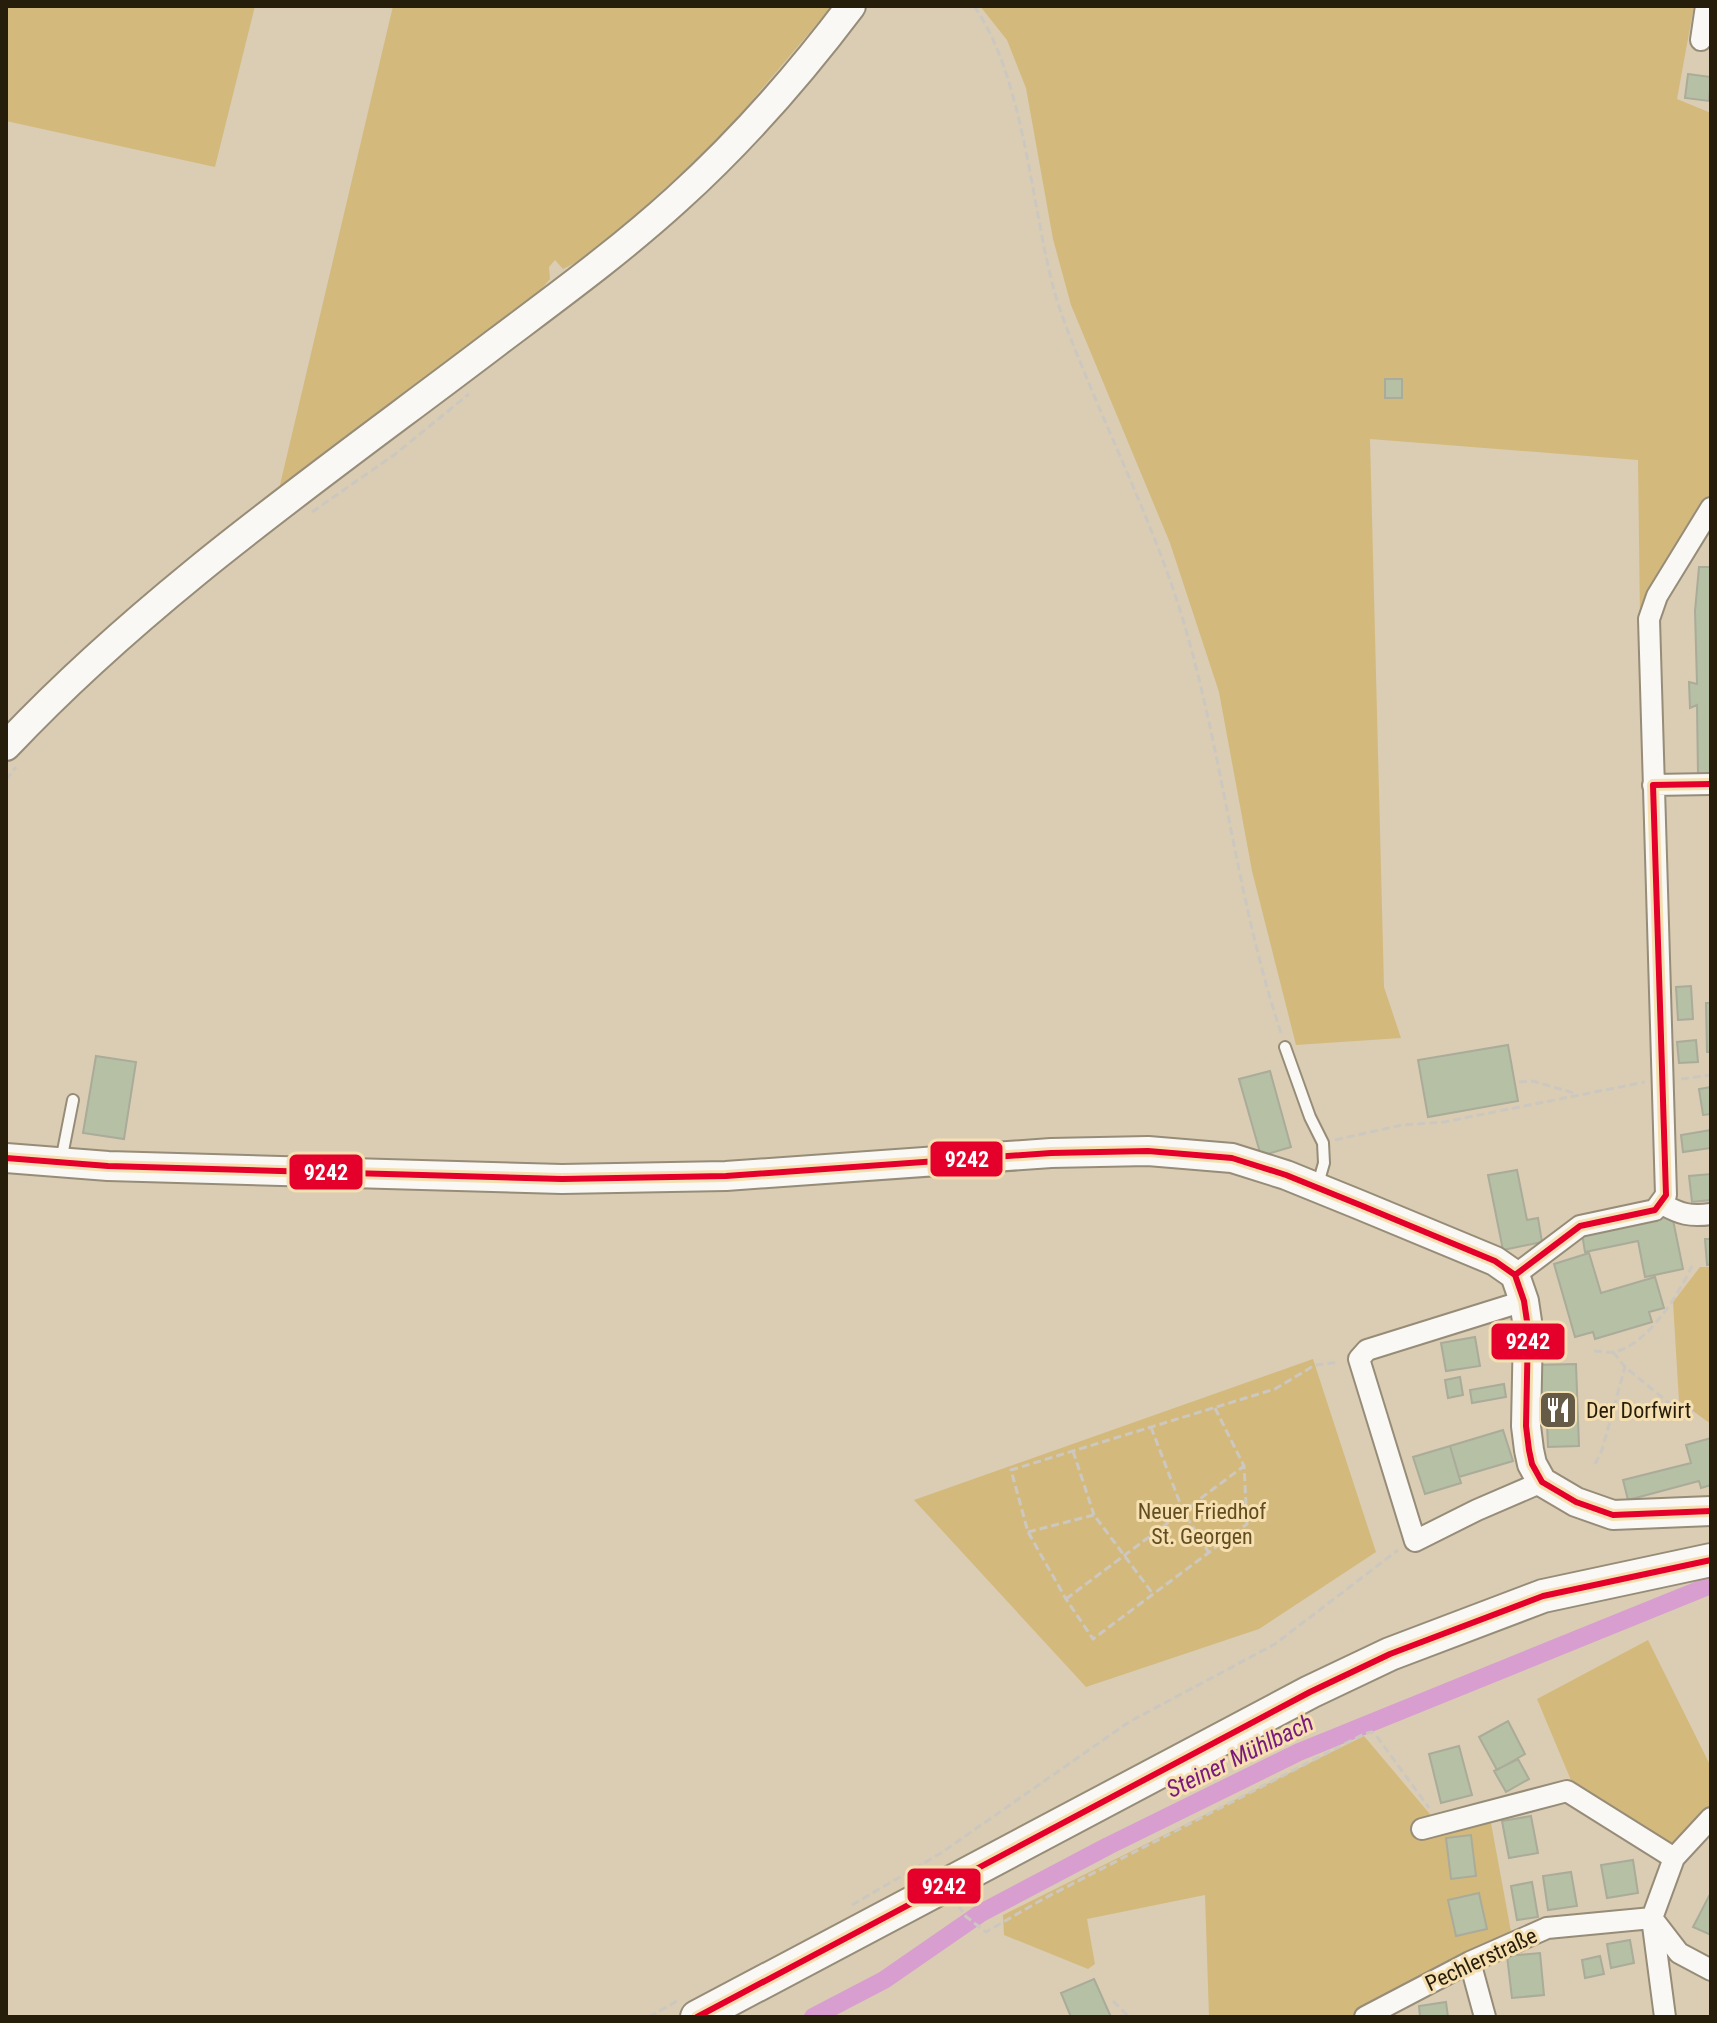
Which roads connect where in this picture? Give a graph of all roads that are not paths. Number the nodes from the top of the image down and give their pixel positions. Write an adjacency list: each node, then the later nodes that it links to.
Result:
1 (851, 6): 5 (street)
2 (1706, 6): 3 (street)
3 (1701, 40)
4 (1711, 508): 7 (street)
5 (6, 746)
6 (1711, 784): 7 (street)
7 (1653, 785): 13 (street)
8 (1285, 1047): 12 (lane)
9 (73, 1100): 11 (lane)
10 (6, 1158): 11 (street)
11 (61, 1163): 12 (street)
12 (1317, 1187): 15 (street)
13 (1662, 1204): 14 (street); 15 (street)
14 (1711, 1214)
15 (1519, 1288): 16 (street); 16 (street)
16 (1542, 1482): 17 (street)
17 (1711, 1511)
18 (1711, 1560): 25 (main road)
19 (1711, 1818): 21 (street)
20 (1432, 1826): 21 (street)
21 (1674, 1858): 22 (street)
22 (1652, 1918): 23 (street, Pechlerstraße); 24 (street); 28 (street)
23 (1470, 1962): 26 (street, Pechlerstraße); 27 (street)
24 (1711, 1970)
25 (693, 2006)
26 (1365, 2017)
27 (1485, 2017)
28 (1665, 2017)

